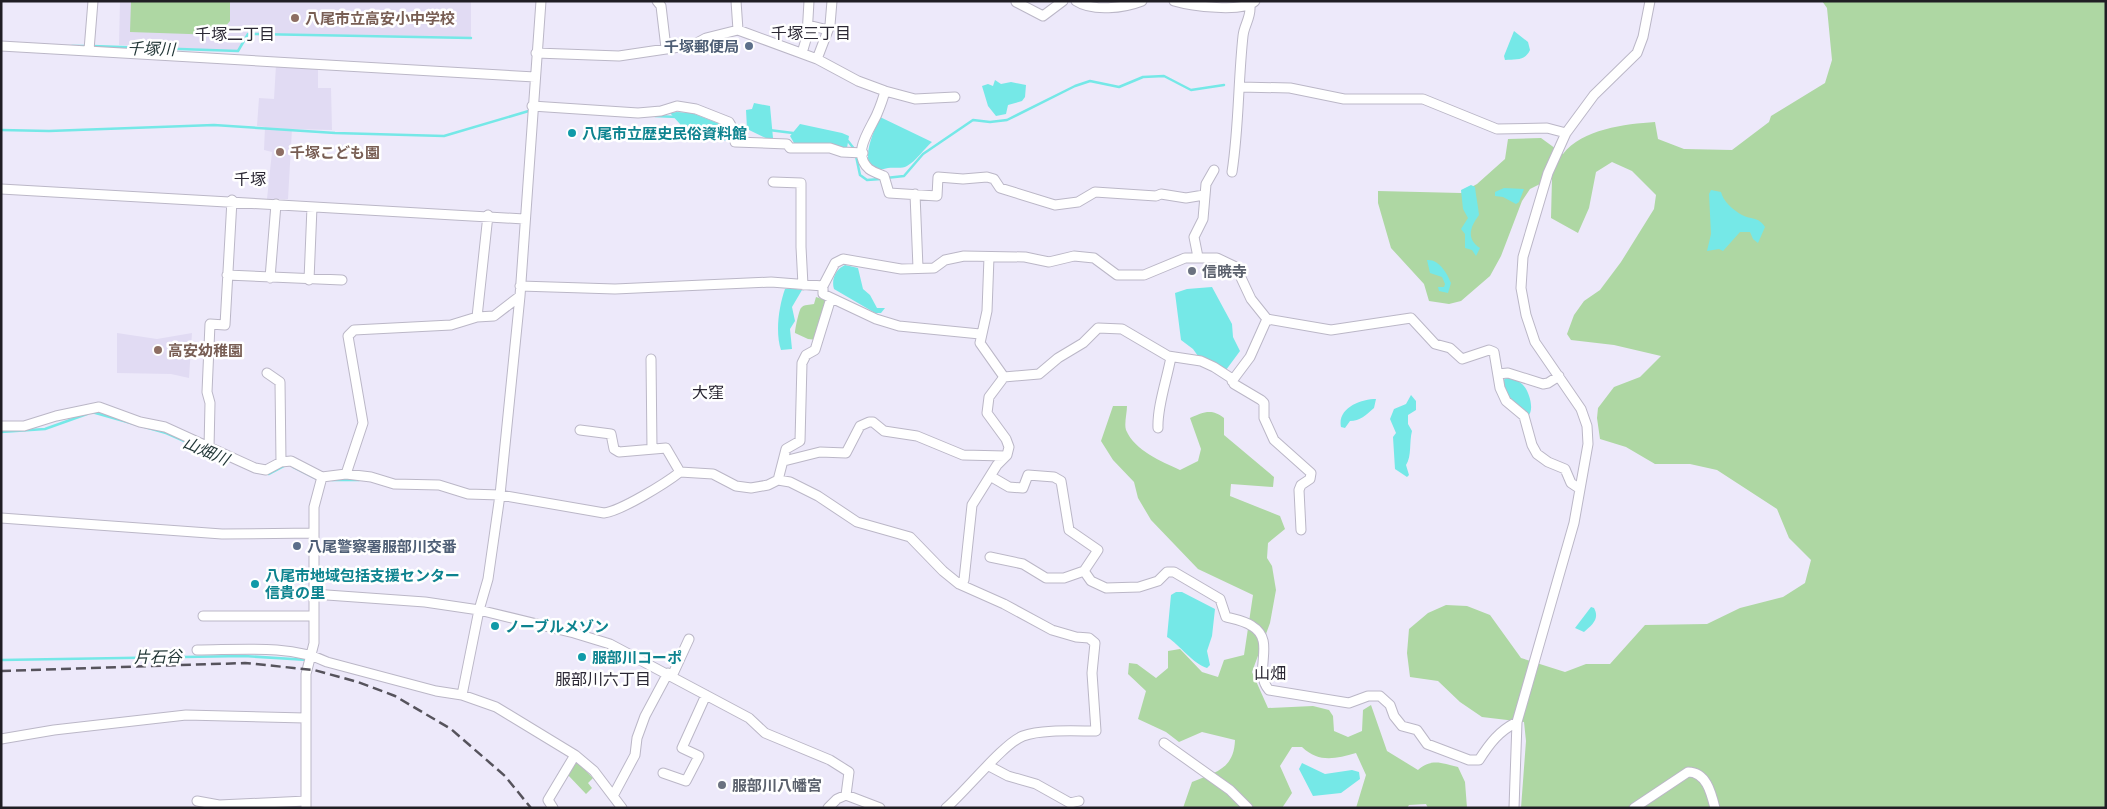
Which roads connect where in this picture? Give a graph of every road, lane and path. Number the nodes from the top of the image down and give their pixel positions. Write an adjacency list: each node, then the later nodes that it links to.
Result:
1 (92, 1): 19 (street)
2 (541, 1): 20 (street)
3 (657, 1): 18 (street)
4 (736, 1): 15 (street)
5 (809, 1): 14 (street)
6 (832, 1): 16 (street)
7 (1063, 1): 12 (street)
8 (1076, 1): 9 (street)
9 (1142, 1)
10 (1174, 1): 13 (street)
11 (1650, 1): 28 (street)
12 (1016, 2)
13 (1252, 4): 24 (street)
14 (808, 25): 16 (street); 21 (street)
15 (738, 30): 18 (street); 21 (street)
16 (828, 30): 22 (street)
17 (1, 46): 19 (street)
18 (666, 48): 20 (street)
19 (89, 50): 23 (street)
20 (536, 53): 23 (street)
21 (802, 53): 22 (street)
22 (817, 59): 25 (street)
23 (534, 77): 27 (street)
24 (1240, 88): 28 (street); 31 (street)
25 (885, 92): 26 (street); 29 (street)
26 (955, 97)
27 (532, 109): 29 (street); 40 (street)
28 (1566, 133): 60 (street)
29 (862, 153): 34 (street)
30 (1214, 170): 35 (street)
31 (1232, 172)
32 (773, 182): 49 (street)
33 (1, 189): 36 (street)
34 (915, 194): 35 (street); 43 (street)
35 (1204, 195): 42 (street)
36 (232, 200): 37 (street); 44 (street)
37 (276, 204): 38 (street); 45 (street)
38 (312, 206): 39 (street); 46 (street)
39 (488, 215): 40 (street); 53 (street)
40 (524, 219): 48 (street)
41 (989, 257): 42 (street); 43 (street); 55 (street)
42 (1198, 258): 54 (street)
43 (918, 268): 50 (street)
44 (227, 275): 45 (street); 66 (street)
45 (270, 278): 46 (street)
46 (309, 280): 47 (street)
47 (342, 280)
48 (520, 286): 49 (street); 51 (street)
49 (804, 286): 50 (street)
50 (823, 286): 52 (street)
51 (520, 296): 53 (street); 77 (street)
52 (831, 298): 55 (street); 69 (street)
53 (477, 318): 72 (street)
54 (1267, 319): 59 (street); 62 (street)
55 (980, 334): 61 (street)
56 (1171, 357): 61 (street); 62 (street); 64 (street)
57 (651, 359): 67 (street)
58 (267, 373): 70 (street)
59 (1498, 374): 60 (street); 76 (street)
60 (1559, 376): 76 (street)
61 (1004, 378): 68 (street)
62 (1232, 381): 79 (street)
63 (1, 426): 66 (street)
64 (1158, 428)
65 (580, 430): 67 (street)
66 (209, 448): 70 (street)
67 (652, 449): 71 (street)
68 (1005, 456): 69 (street); 73 (street)
69 (784, 461): 75 (street)
70 (281, 462): 74 (street)
71 (680, 472): 75 (street); 77 (street)
72 (346, 474): 74 (street); 77 (street)
73 (990, 476): 82 (street); 83 (street)
74 (322, 477): 80 (street)
75 (778, 480): 83 (street)
76 (1580, 488): 95 (street)
77 (500, 495): 85 (street)
78 (1, 518): 80 (street)
79 (1301, 530)
80 (314, 533): 84 (street)
81 (990, 557): 82 (street)
82 (1084, 571): 95 (street)
83 (959, 584): 99 (street)
84 (314, 594): 85 (street); 87 (street)
85 (479, 610): 91 (street); 92 (street)
86 (203, 616): 87 (street)
87 (313, 616): 90 (street)
88 (689, 639): 91 (street)
89 (197, 650): 90 (street)
90 (311, 654): 92 (street); 94 (street)
91 (670, 675): 93 (street); 101 (street)
92 (462, 695): 98 (street)
93 (706, 695): 100 (street); 102 (street)
94 (305, 718): 96 (street); 105 (street)
95 (1517, 722): 112 (street)
96 (1, 739)
97 (1164, 743): 111 (street)
98 (575, 755): 101 (street); 106 (street)
99 (989, 766): 104 (street); 110 (street)
100 (663, 773)
101 (613, 796): 107 (street)
102 (846, 796): 108 (street); 109 (street)
103 (197, 801): 105 (street)
104 (1079, 801)
105 (306, 804)
106 (554, 808)
107 (622, 808)
108 (828, 808)
109 (880, 808)
110 (946, 808)
111 (1248, 808)
112 (1514, 808)
113 (1634, 808): 114 (street)
114 (1715, 808)

